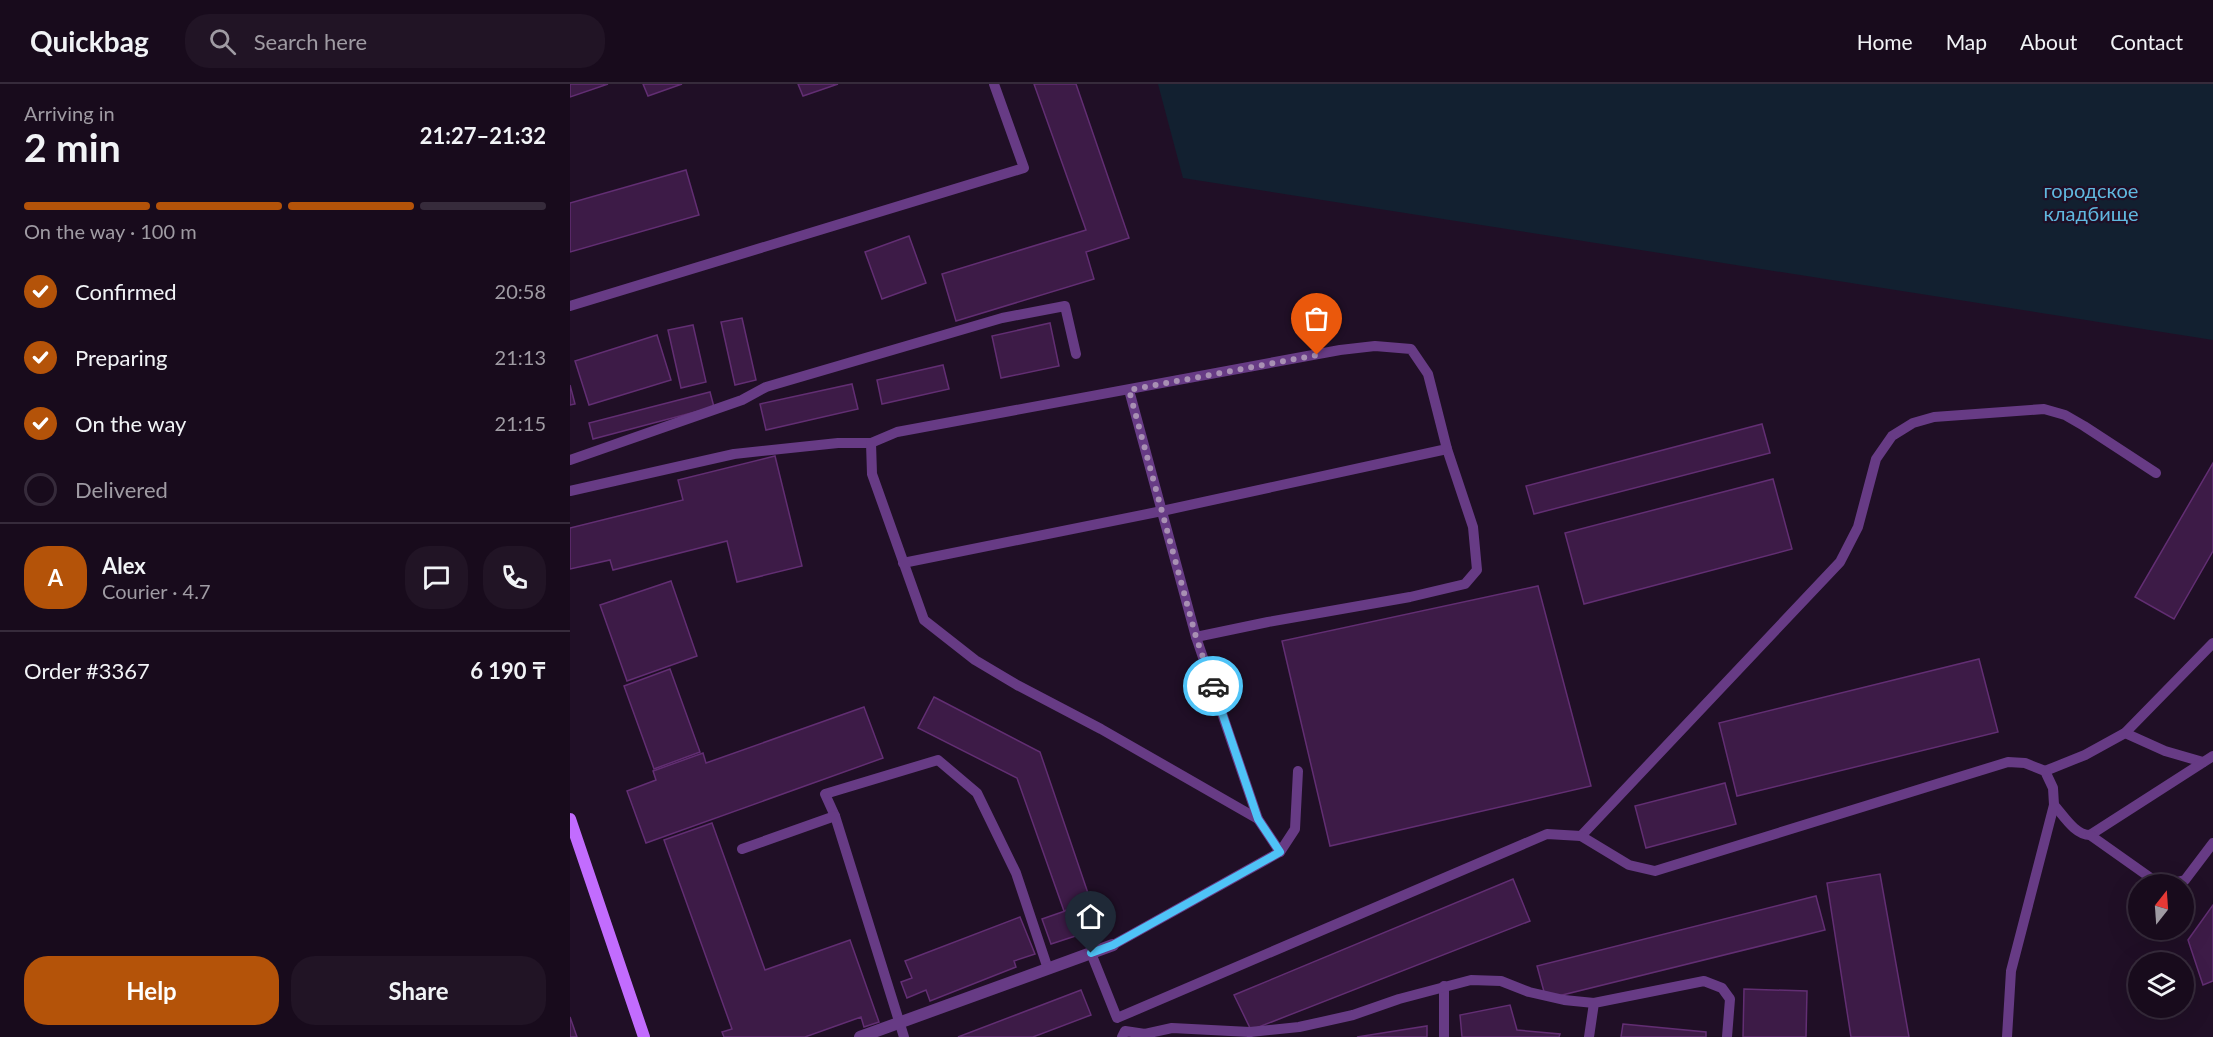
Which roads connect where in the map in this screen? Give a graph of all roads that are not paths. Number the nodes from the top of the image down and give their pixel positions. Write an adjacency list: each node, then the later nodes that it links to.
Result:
1 (994, 84): 2 (lane)
2 (570, 306)
3 (1076, 354): 7 (lane)
4 (1129, 390): 5 (lane); 6 (lane); 10 (lane)
5 (871, 443): 9 (lane); 11 (lane)
6 (1447, 449): 10 (lane); 12 (lane)
7 (570, 460)
8 (2156, 473): 23 (lane)
9 (570, 491)
10 (1162, 511): 11 (lane); 12 (lane)
11 (903, 563): 21 (lane)
12 (1196, 637): 21 (lane)
13 (2213, 643): 14 (lane)
14 (2125, 733): 15 (lane); 17 (lane)
15 (2208, 759): 22 (lane)
16 (1298, 771): 26 (lane)
17 (2045, 771): 18 (lane); 23 (lane)
18 (2054, 805): 22 (lane); 42 (lane)
19 (835, 816): 25 (lane); 29 (lane); 33 (lane)
20 (570, 819): 36 (main road)
21 (1258, 819): 26 (lane)
22 (2090, 835): 24 (lane)
23 (1581, 836): 32 (lane)
24 (2213, 843)
25 (742, 849)
26 (1280, 852): 27 (lane)
27 (1113, 945): 28 (street)
28 (1091, 953): 29 (street); 32 (lane)
29 (1048, 969): 33 (street)
30 (1444, 986): 31 (lane); 35 (lane); 39 (lane)
31 (1594, 1003): 40 (lane); 41 (lane)
32 (1118, 1018): 34 (lane)
33 (898, 1022): 37 (street); 38 (lane)
34 (1123, 1034): 35 (lane)
35 (1252, 1034)
36 (644, 1037)
37 (860, 1037)
38 (904, 1037)
39 (1444, 1037)
40 (1589, 1037)
41 (1727, 1037)
42 (2007, 1037)

